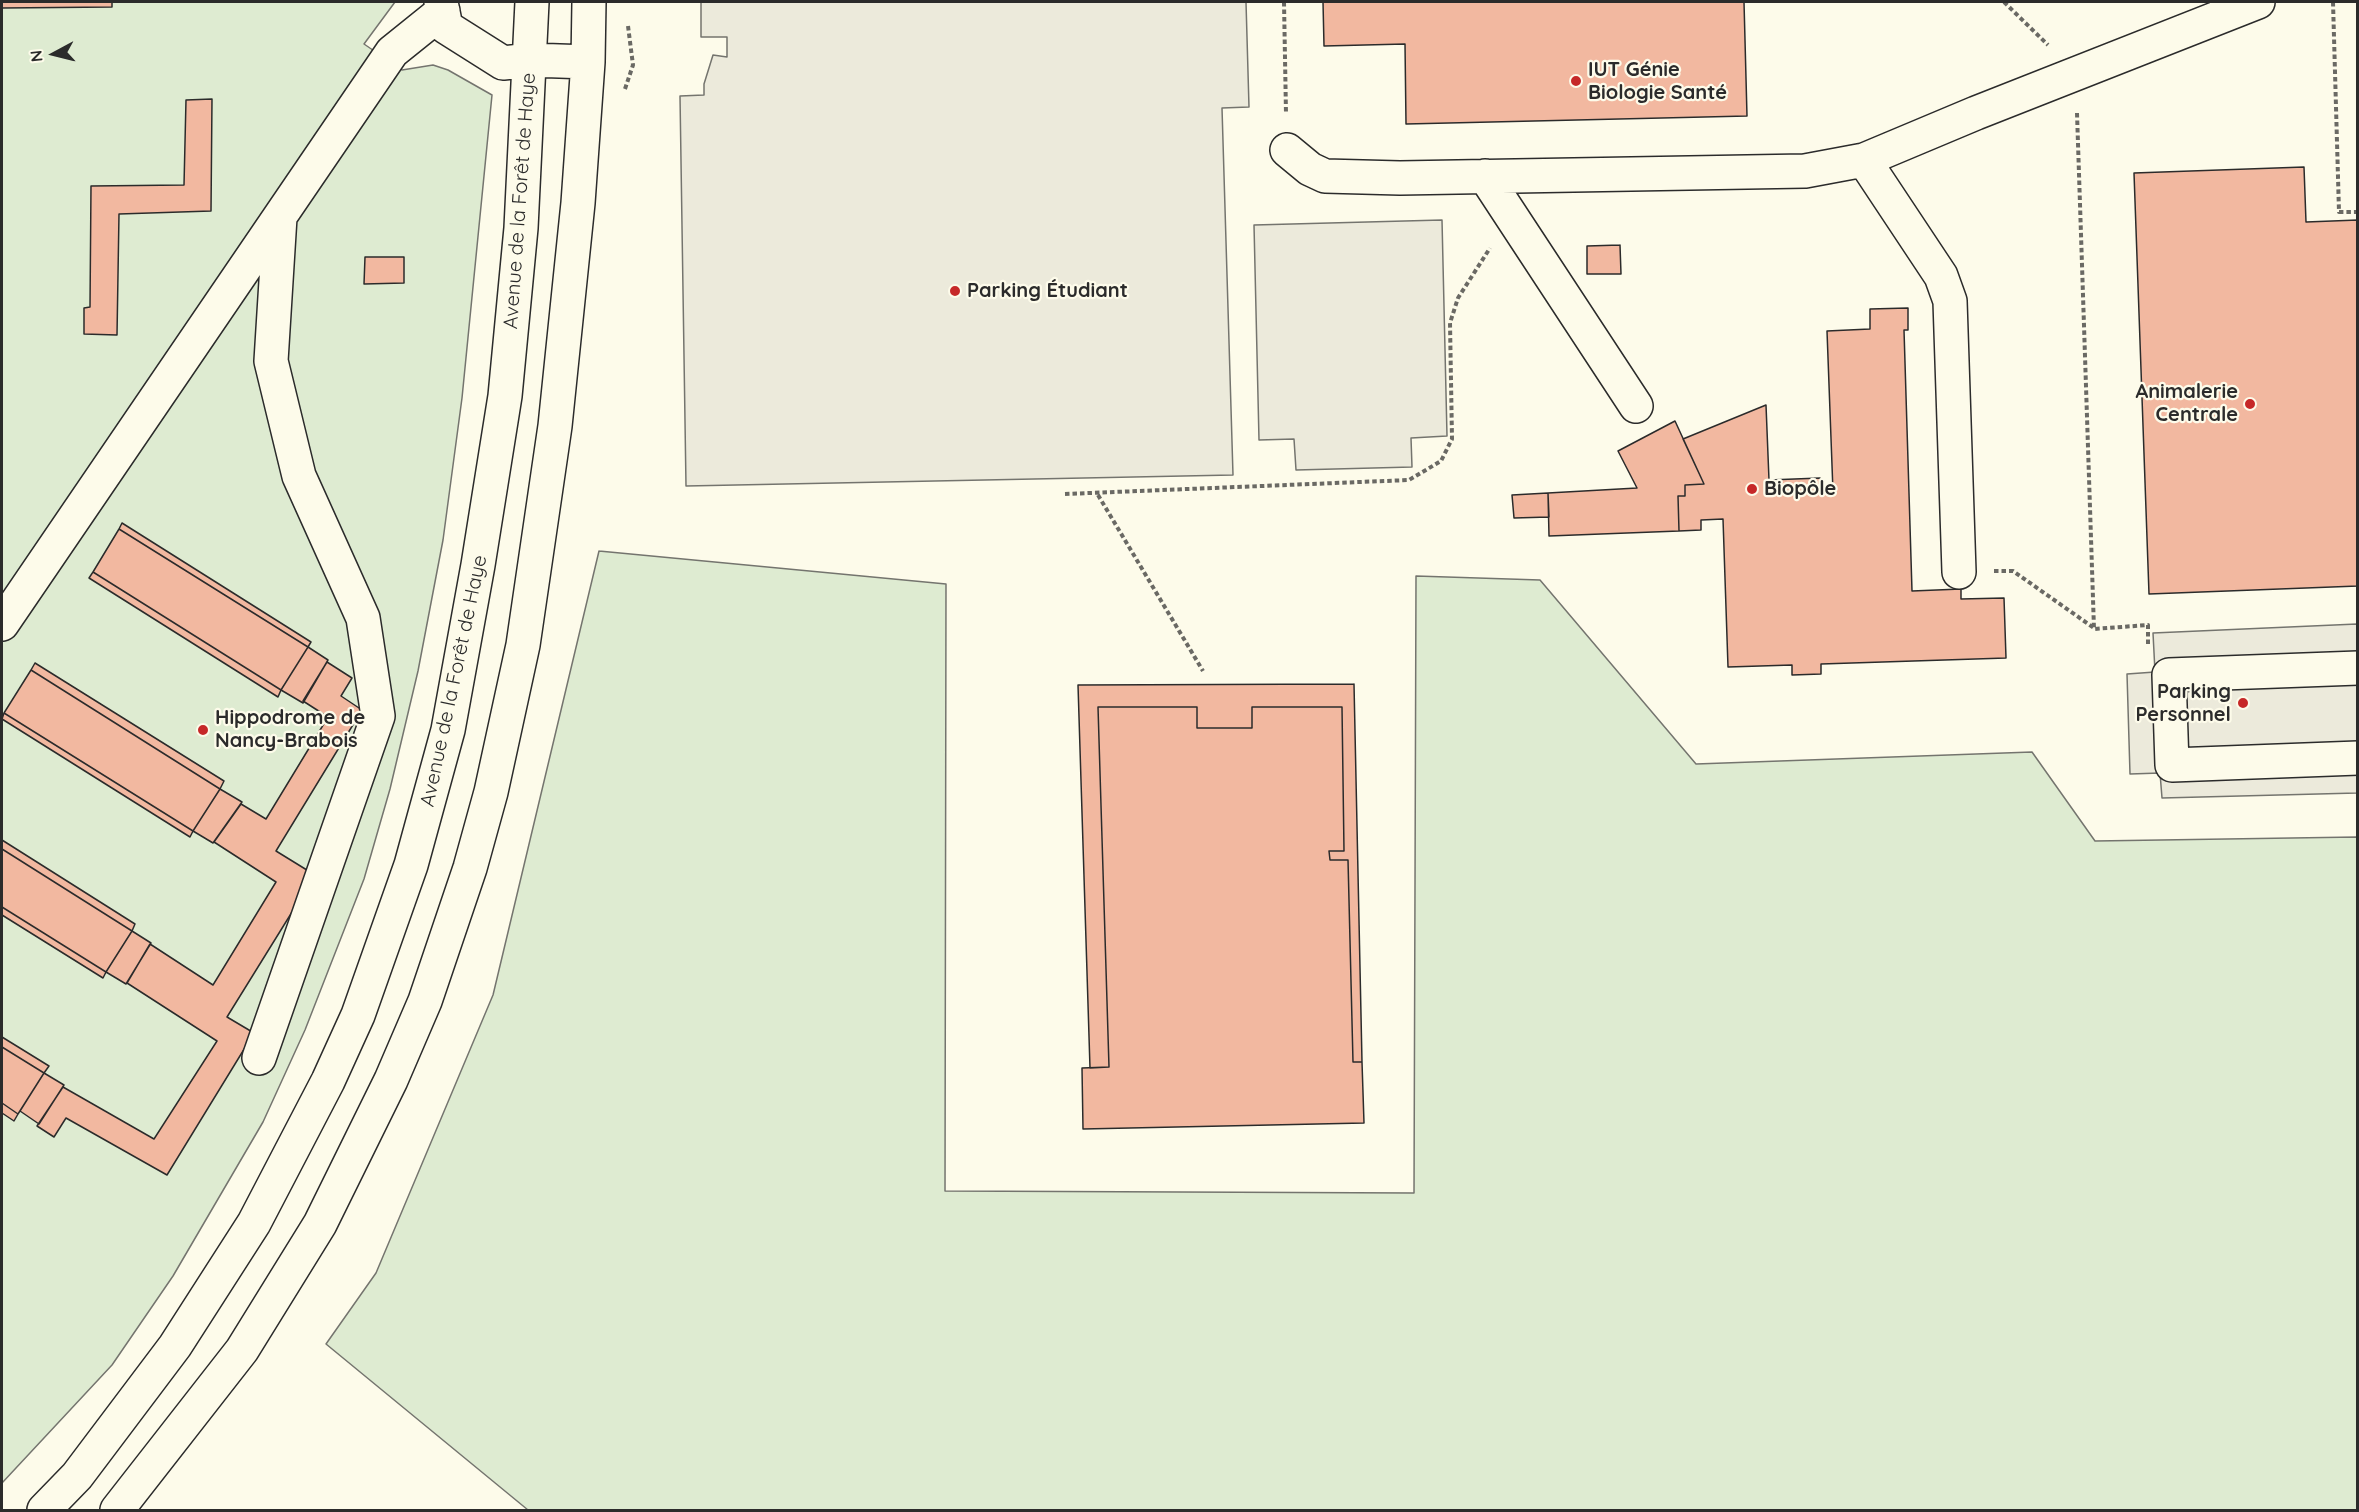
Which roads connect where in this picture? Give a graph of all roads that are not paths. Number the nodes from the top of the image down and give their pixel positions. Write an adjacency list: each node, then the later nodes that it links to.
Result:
1 (532, 2): 5 (street, Avenue de la Forêt de Haye)
2 (589, 2): 6 (street)
3 (2258, 2): 8 (street)
4 (442, 6): 5 (street); 10 (street)
5 (531, 60): 6 (street); 17 (street, Avenue de la Forêt de Haye)
6 (588, 62): 18 (street)
7 (1287, 150): 9 (street)
8 (1864, 160): 9 (street); 12 (street)
9 (1485, 176): 11 (street)
10 (279, 216): 13 (street); 16 (street)
11 (1636, 406)
12 (1959, 572)
13 (2, 624)
14 (2358, 668): 15 (street)
15 (2358, 758)
16 (259, 1058)
17 (44, 1510)
18 (117, 1510)

